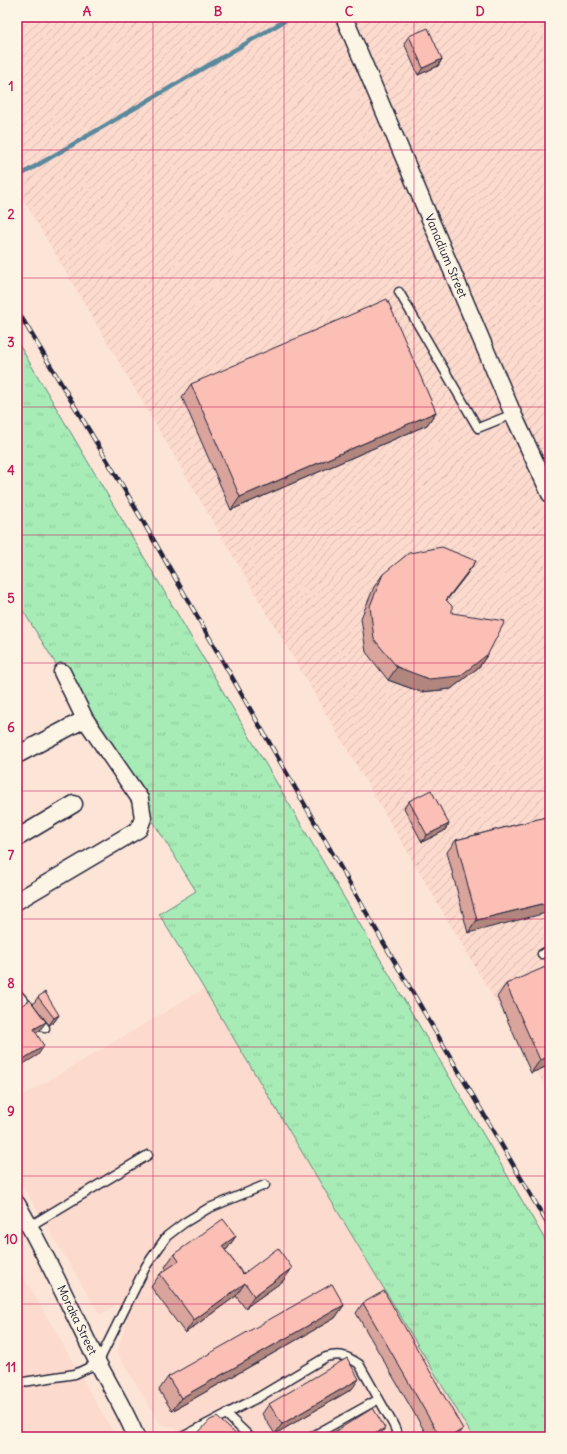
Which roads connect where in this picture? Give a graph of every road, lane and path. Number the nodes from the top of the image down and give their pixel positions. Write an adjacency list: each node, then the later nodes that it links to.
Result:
1 (344, 17): 3 (street, Vanadium Street)
2 (399, 292): 3 (lane)
3 (513, 414): 4 (street, Vanadium Street)
4 (550, 494)
5 (62, 672): 6 (street)
6 (84, 719): 7 (street); 10 (street)
7 (17, 755)
8 (74, 804): 9 (street)
9 (17, 838)
10 (17, 901)
11 (17, 993): 12 (lane)
12 (45, 1028)
13 (148, 1155): 16 (lane)
14 (265, 1185): 17 (lane)
15 (17, 1204): 16 (street, Moraka Street)
16 (30, 1226): 17 (street, Moraka Street)
17 (98, 1363): 18 (lane); 21 (street, Moraka Street)
18 (17, 1383)
19 (379, 1399): 20 (lane); 24 (lane); 25 (lane)
20 (226, 1414): 22 (lane); 23 (lane)
21 (136, 1437)
22 (182, 1437)
23 (250, 1437)
24 (311, 1437)
25 (399, 1437)

